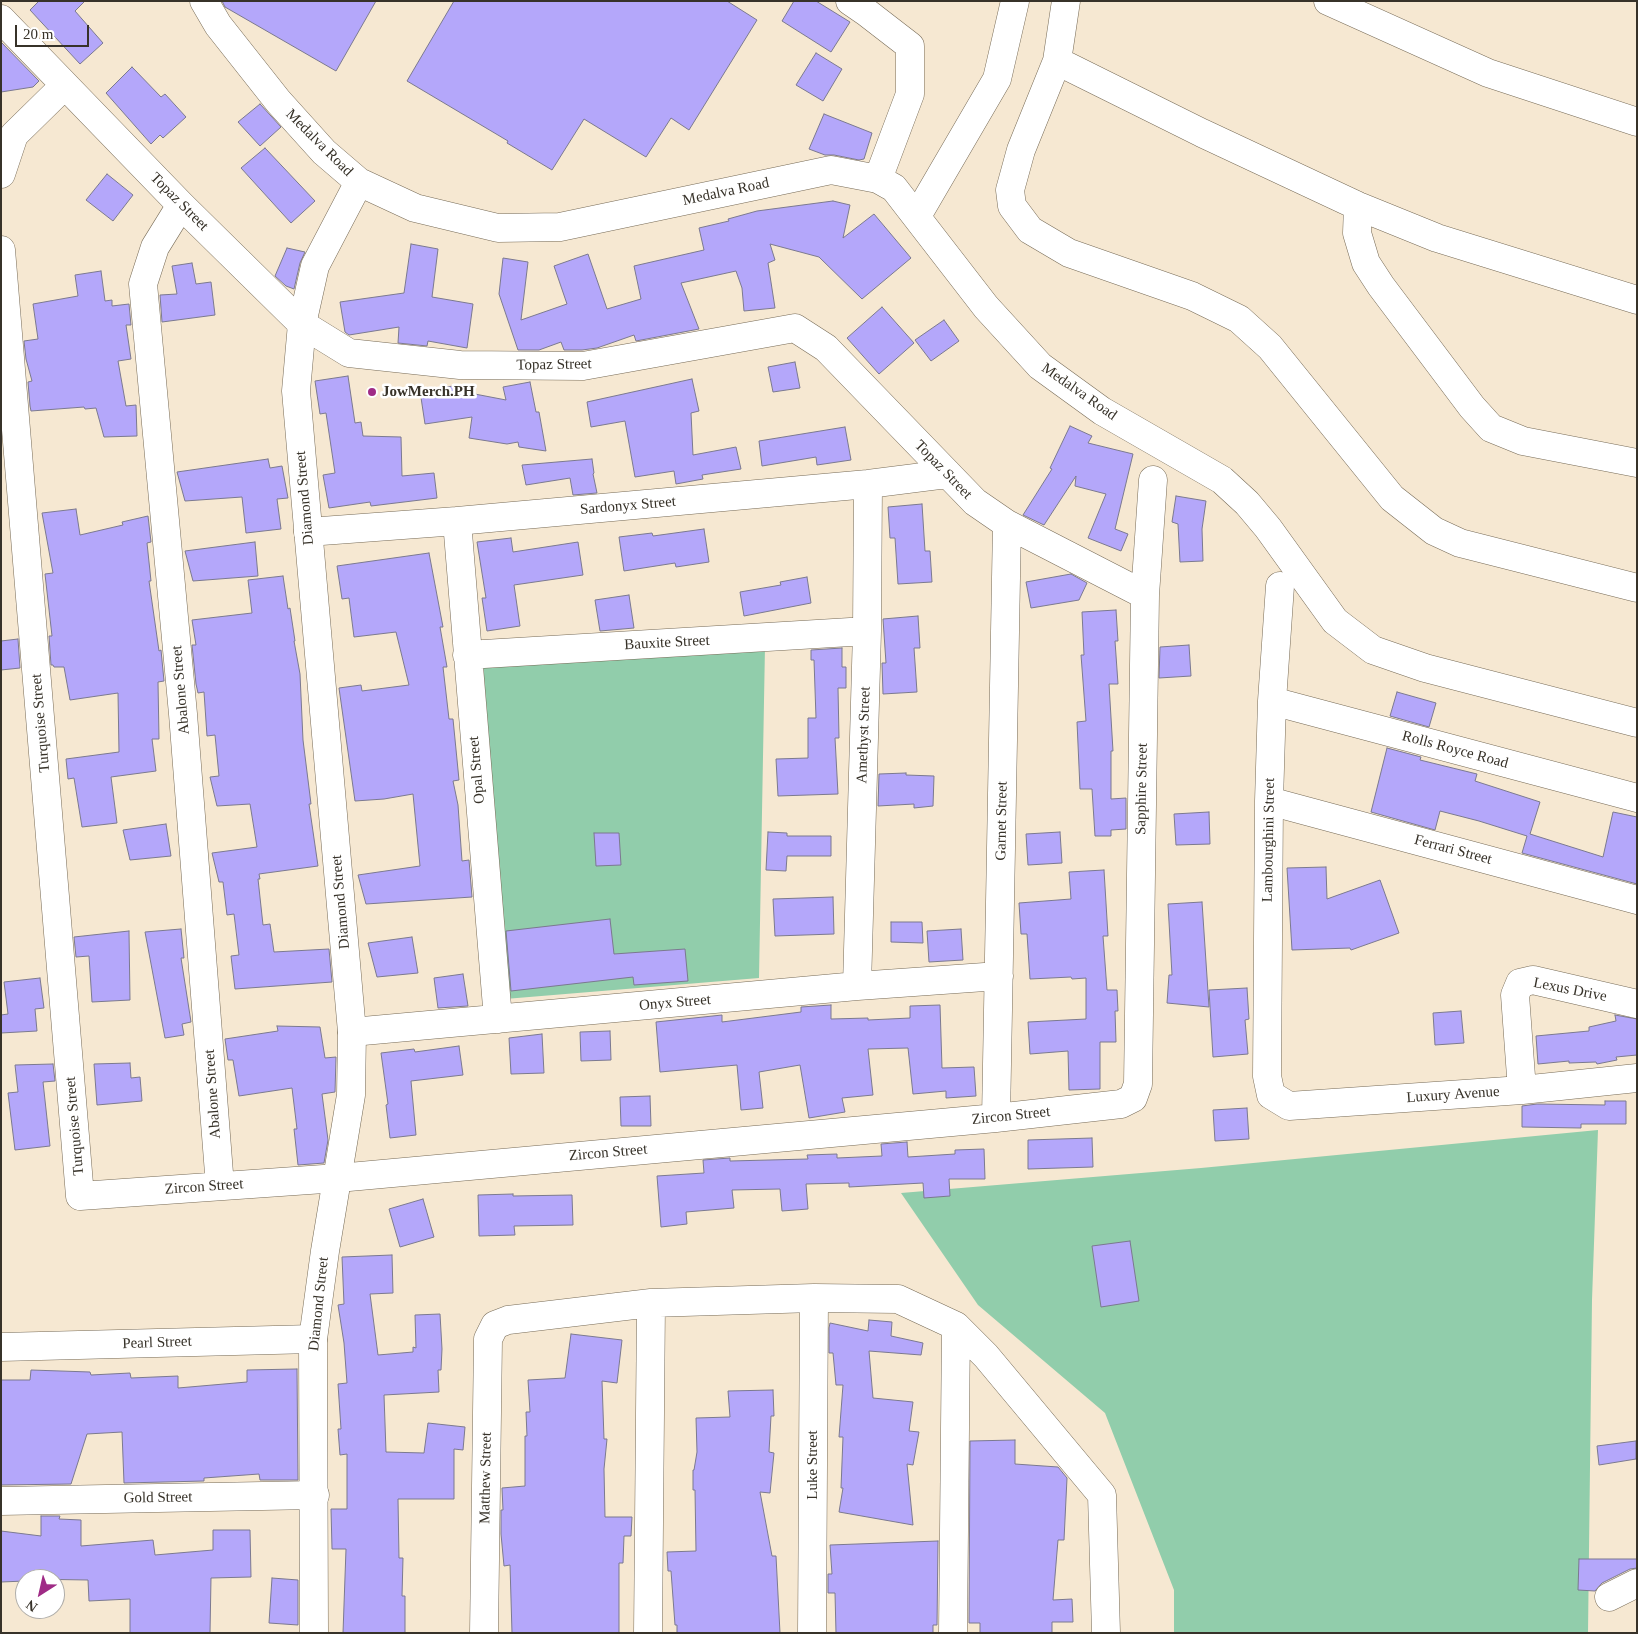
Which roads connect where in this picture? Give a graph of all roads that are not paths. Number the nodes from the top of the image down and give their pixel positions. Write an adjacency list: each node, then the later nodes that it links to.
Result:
1 (204, 1): 12 (street, Medalva Road)
2 (850, 1): 11 (street)
3 (1015, 1): 15 (street)
4 (1066, 1): 7 (street)
5 (1328, 1): 9 (street)
6 (1, 19): 8 (street, Topaz Street)
7 (1057, 61): 14 (street); 27 (street)
8 (64, 86): 10 (street); 13 (street, Topaz Street)
9 (1637, 122)
10 (1, 174)
11 (878, 179): 12 (street, Medalva Road); 15 (street, Medalva Road)
12 (360, 182): 18 (street, Diamond Street)
13 (181, 204): 18 (street, Topaz Street); 47 (street, Abalone Street)
14 (1358, 206): 17 (street); 19 (street)
15 (917, 216): 32 (street, Medalva Road)
16 (1, 250): 48 (street, Turquoise Street)
17 (1637, 300)
18 (302, 324): 20 (street, Topaz Street); 25 (street, Diamond Street)
19 (1637, 463)
20 (947, 474): 22 (street, Sardonyx Street); 24 (street, Topaz Street)
21 (1153, 480): 28 (street, Sapphire Street)
22 (868, 484): 23 (street, Sardonyx Street); 29 (street, Amethyst Street)
23 (457, 522): 25 (street, Sardonyx Street); 30 (street, Opal Street)
24 (1007, 524): 28 (street, Topaz Street); 36 (street, Garnet Street)
25 (308, 532): 40 (street, Diamond Street)
26 (1280, 586): 31 (street, Lambourghini Street)
27 (1637, 588)
28 (1145, 595): 44 (street, Sapphire Street)
29 (867, 632): 30 (street, Bauxite Street); 37 (street, Amethyst Street)
30 (467, 655): 39 (street, Opal Street)
31 (1272, 701): 33 (street, Rolls Royce Road); 34 (street, Lambourghini Street)
32 (1637, 723)
33 (1637, 798)
34 (1269, 801): 35 (street, Ferrari Street); 43 (street, Lambourghini Street)
35 (1637, 900)
36 (999, 976): 37 (street, Onyx Street); 45 (street, Garnet Street)
37 (856, 986): 39 (street, Onyx Street)
38 (1637, 1004): 42 (street, Lexus Drive)
39 (498, 1019): 40 (street, Onyx Street)
40 (352, 1032): 46 (street, Diamond Street)
41 (1637, 1078): 42 (street, Luxury Avenue)
42 (1522, 1090): 43 (street, Luxury Avenue)
43 (1271, 1095)
44 (1134, 1098): 45 (street, Zircon Street)
45 (996, 1118): 46 (street, Zircon Street)
46 (338, 1178): 47 (street, Zircon Street); 52 (street, Diamond Street)
47 (220, 1186): 48 (street, Zircon Street)
48 (80, 1196)
49 (814, 1298): 50 (street); 51 (street); 61 (street, Luke Street)
50 (650, 1303): 59 (street, Matthew Street); 60 (street)
51 (956, 1326): 62 (street); 63 (street)
52 (313, 1338): 53 (street, Pearl Street); 54 (street, Diamond Street)
53 (1, 1347)
54 (315, 1495): 55 (street, Gold Street); 58 (street, Diamond Street)
55 (1, 1501)
56 (1637, 1583): 57 (street)
57 (1609, 1597)
58 (314, 1633)
59 (484, 1633)
60 (648, 1633)
61 (812, 1633)
62 (953, 1633)
63 (1106, 1633)

